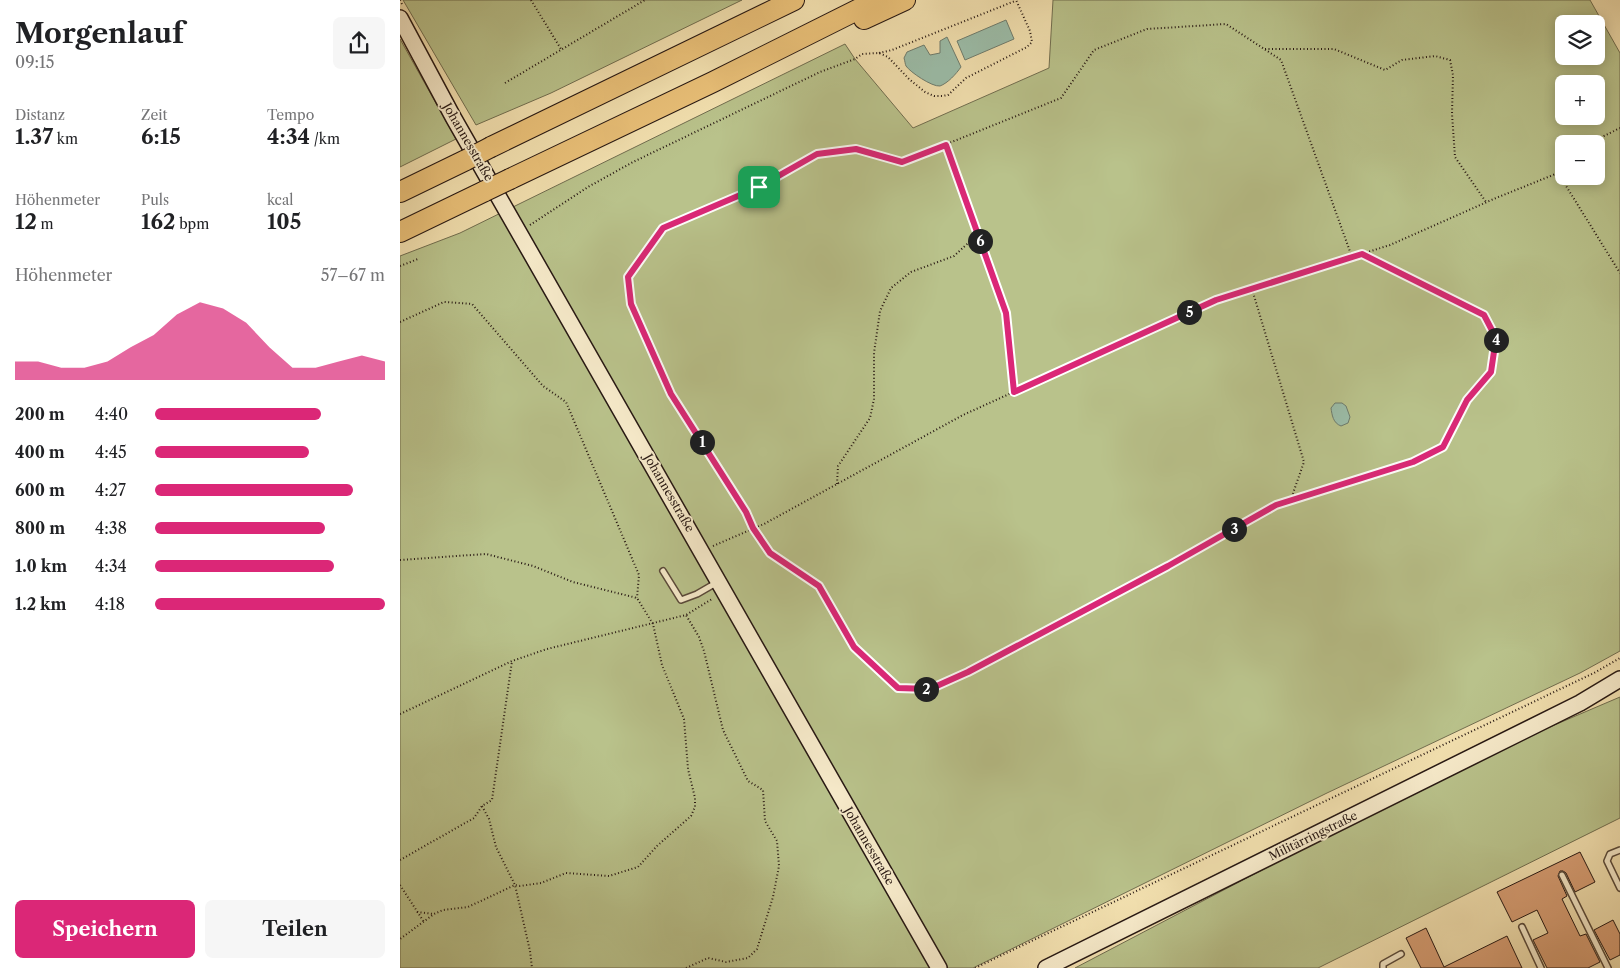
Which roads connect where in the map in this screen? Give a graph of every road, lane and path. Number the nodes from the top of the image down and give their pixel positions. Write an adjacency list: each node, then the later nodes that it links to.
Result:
1 (530, 0): 9 (path)
2 (645, 0): 9 (path)
3 (794, 0): 18 (highway, bridge)
4 (877, 0): 11 (highway)
5 (905, 0): 11 (highway)
6 (1016, 0): 10 (path); 10 (path)
7 (400, 18): 20 (main road, Johannesstraße)
8 (1264, 49): 15 (path); 19 (path); 24 (path)
9 (562, 50): 12 (path)
10 (879, 53): 20 (path)
11 (727, 75): 21 (highway, bridge)
12 (505, 83)
13 (1620, 128): 14 (path)
14 (1605, 136)
15 (946, 145): 22 (path); 33 (path)
16 (1555, 174): 19 (path)
17 (1565, 185): 27 (path)
18 (400, 192)
19 (1486, 202): 23 (path)
20 (519, 230): 34 (main road, Johannesstraße)
21 (400, 232)
22 (978, 234): 30 (path); 31 (path)
23 (1362, 254): 24 (path); 32 (path)
24 (1352, 257): 28 (path)
25 (418, 259): 26 (path)
26 (400, 266)
27 (1620, 273)
28 (1252, 289): 30 (path); 32 (path)
29 (400, 322): 38 (path)
30 (1014, 392): 31 (path)
31 (837, 484): 33 (path)
32 (1290, 500): 33 (path)
33 (753, 528): 34 (path)
34 (702, 551): 37 (main road, Johannesstraße)
35 (400, 560): 38 (path)
36 (663, 571): 37 (lane)
37 (721, 585): 39 (path); 60 (main road, Johannesstraße)
38 (637, 598): 40 (path)
39 (686, 614): 40 (path); 62 (path)
40 (652, 624): 42 (path); 52 (path)
41 (1620, 658): 63 (path)
42 (512, 661): 46 (path); 47 (path)
43 (1620, 679): 45 (main road, Militärringstraße)
44 (1620, 688): 45 (main road, Militärringstraße)
45 (1580, 703): 64 (main road, Militärringstraße)
46 (400, 714)
47 (482, 806): 49 (path); 52 (path)
48 (1620, 850): 53 (lane)
49 (400, 860)
50 (1562, 875): 67 (lane)
51 (400, 885): 54 (path)
52 (515, 885): 55 (path); 61 (path)
53 (1620, 888)
54 (417, 912): 55 (path); 56 (path)
55 (434, 914): 56 (path)
56 (424, 922): 58 (path)
57 (1522, 927): 66 (lane)
58 (400, 939)
59 (1401, 954): 65 (lane)
60 (934, 964)
61 (532, 968)
62 (686, 968)
63 (975, 968)
64 (1046, 968)
65 (1382, 968)
66 (1541, 968)
67 (1608, 968)

